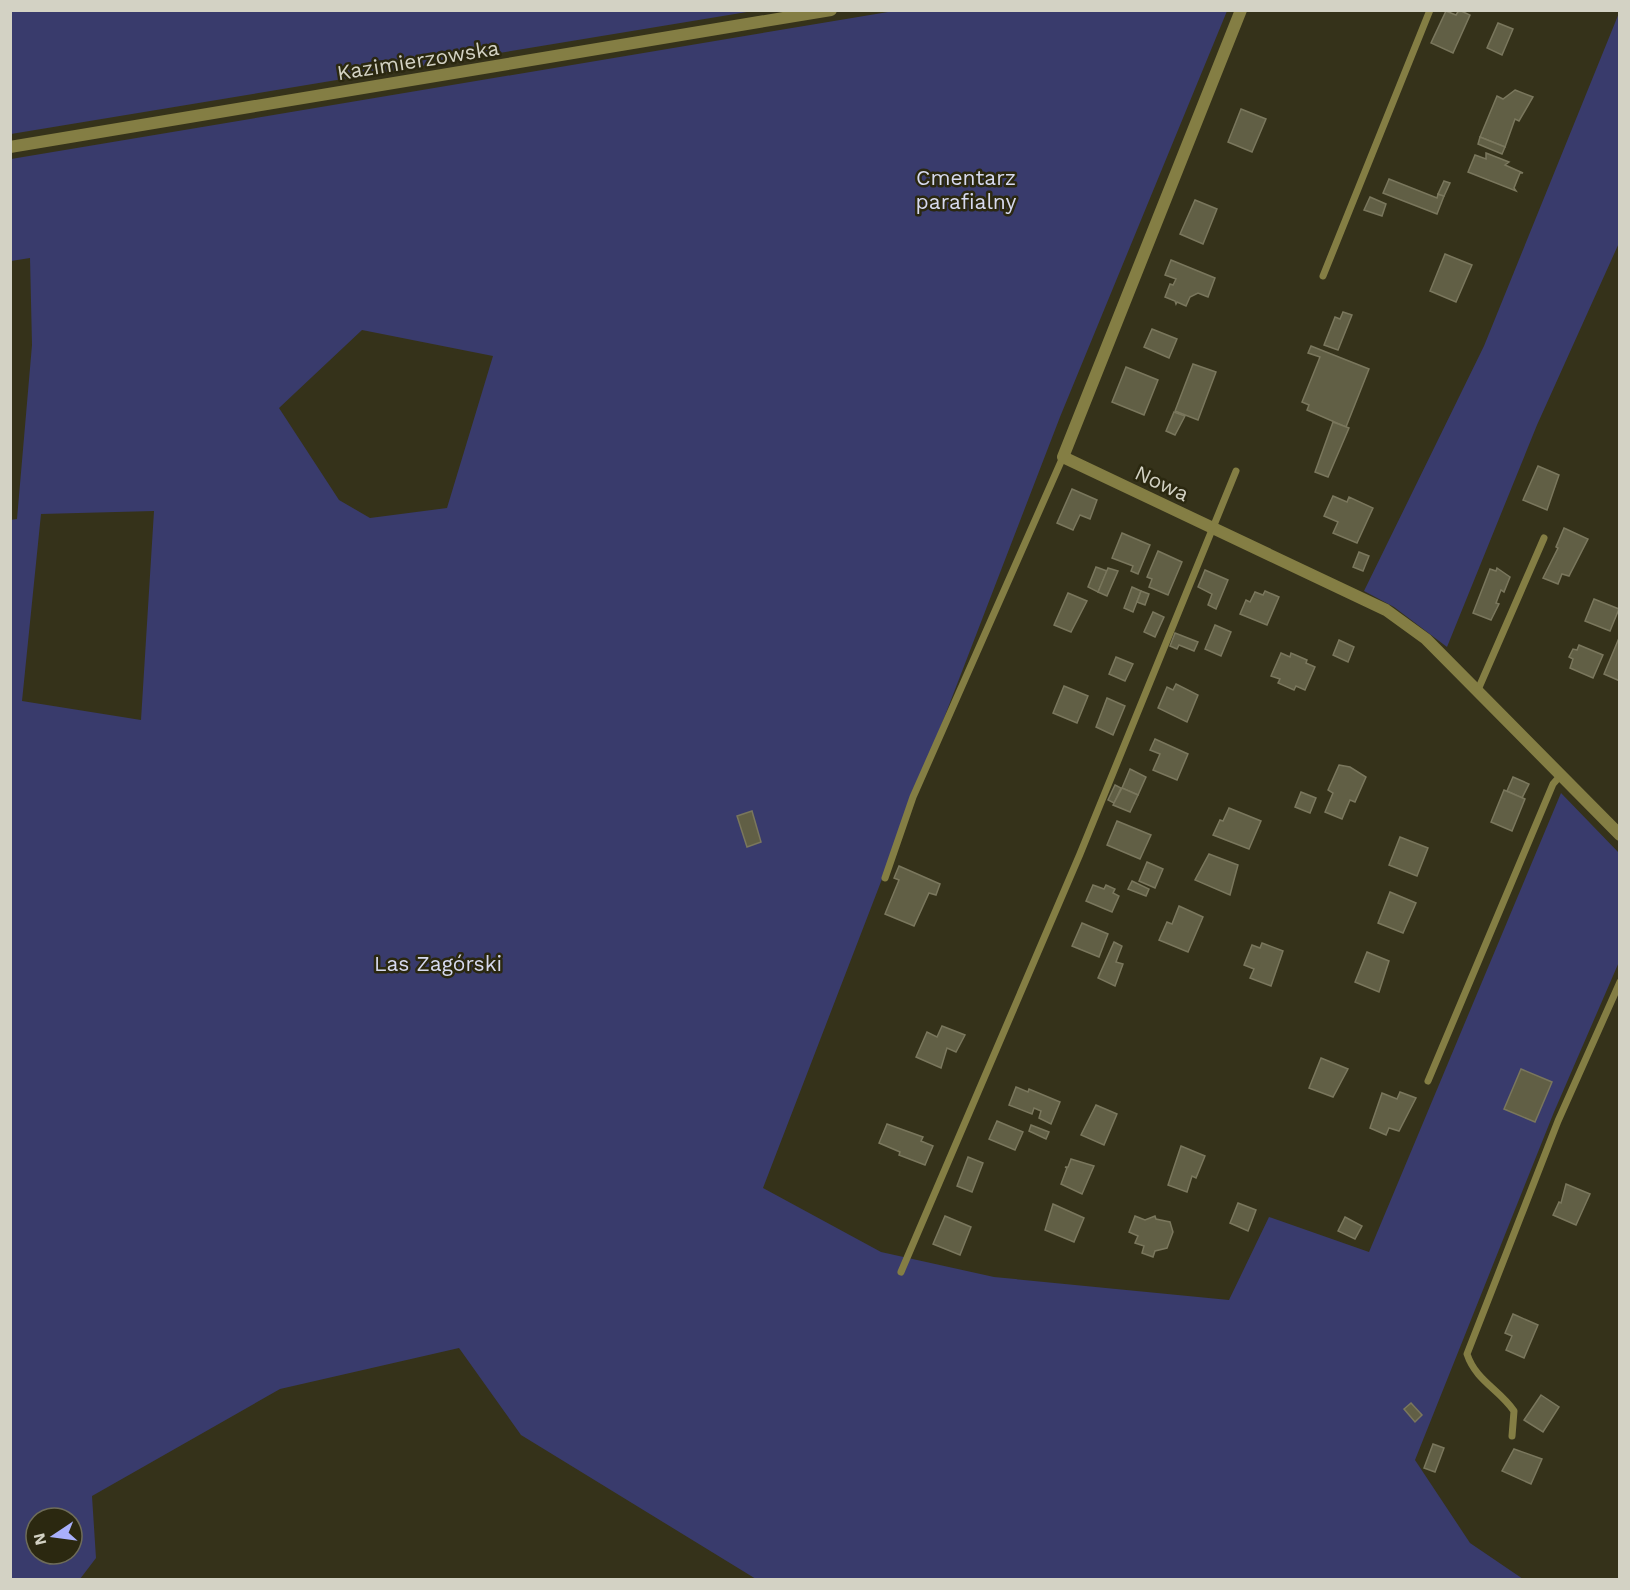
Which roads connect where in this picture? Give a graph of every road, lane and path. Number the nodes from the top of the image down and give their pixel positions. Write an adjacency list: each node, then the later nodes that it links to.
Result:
1 (831, 10): 4 (street, Kazimierzowska)
2 (1240, 10): 6 (street)
3 (1430, 10): 5 (lane)
4 (10, 147)
5 (1323, 276)
6 (1063, 457): 8 (street, Nowa); 13 (lane)
7 (1236, 471): 8 (lane)
8 (1212, 528): 10 (street, Nowa); 16 (lane)
9 (1544, 538): 10 (lane)
10 (1477, 692): 11 (street, Nowa)
11 (1560, 776): 12 (street, Nowa); 15 (lane)
12 (1620, 836)
13 (885, 878)
14 (1620, 982): 17 (lane)
15 (1428, 1081)
16 (901, 1272)
17 (1512, 1436)

